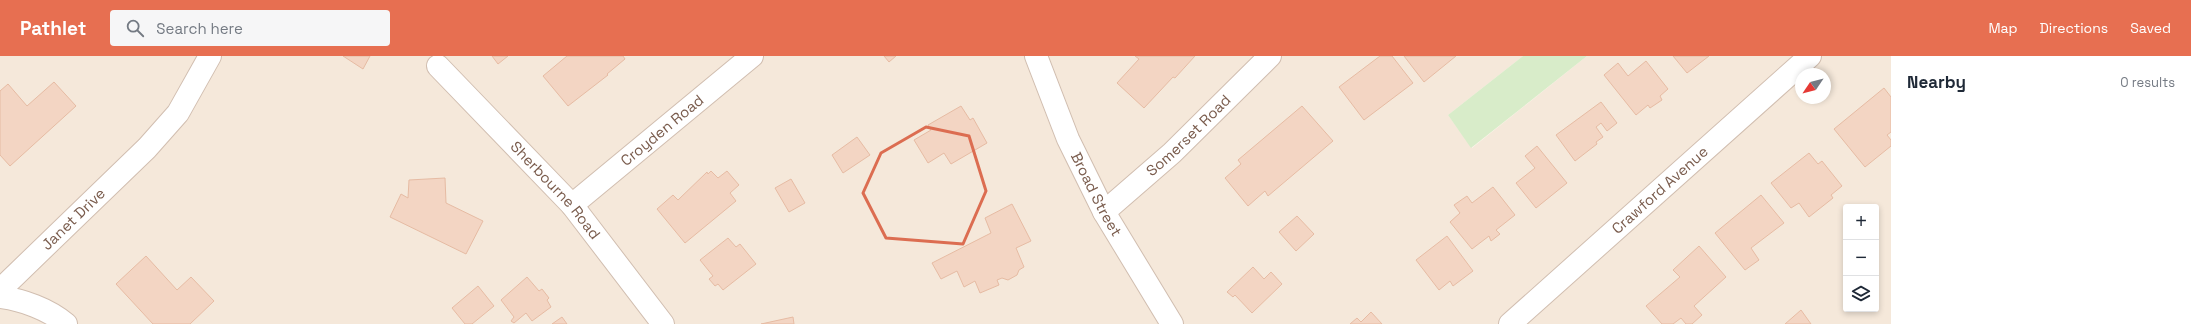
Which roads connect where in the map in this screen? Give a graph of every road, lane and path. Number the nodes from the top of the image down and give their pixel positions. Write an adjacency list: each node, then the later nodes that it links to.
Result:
1 (210, 56): 9 (street, Janet Drive)
2 (752, 56): 7 (street, Croyden Road)
3 (1036, 56): 8 (street, Broad Street)
4 (1270, 56): 8 (street, Somerset Road)
5 (1810, 56): 14 (street, Crawford Avenue)
6 (438, 66): 7 (street, Sherbourne Road)
7 (572, 205): 12 (street, Sherbourne Road)
8 (1104, 212): 13 (street, Broad Street)
9 (0, 290)
10 (0, 297): 11 (street)
11 (66, 324)
12 (663, 324)
13 (1172, 324)
14 (1510, 324)

